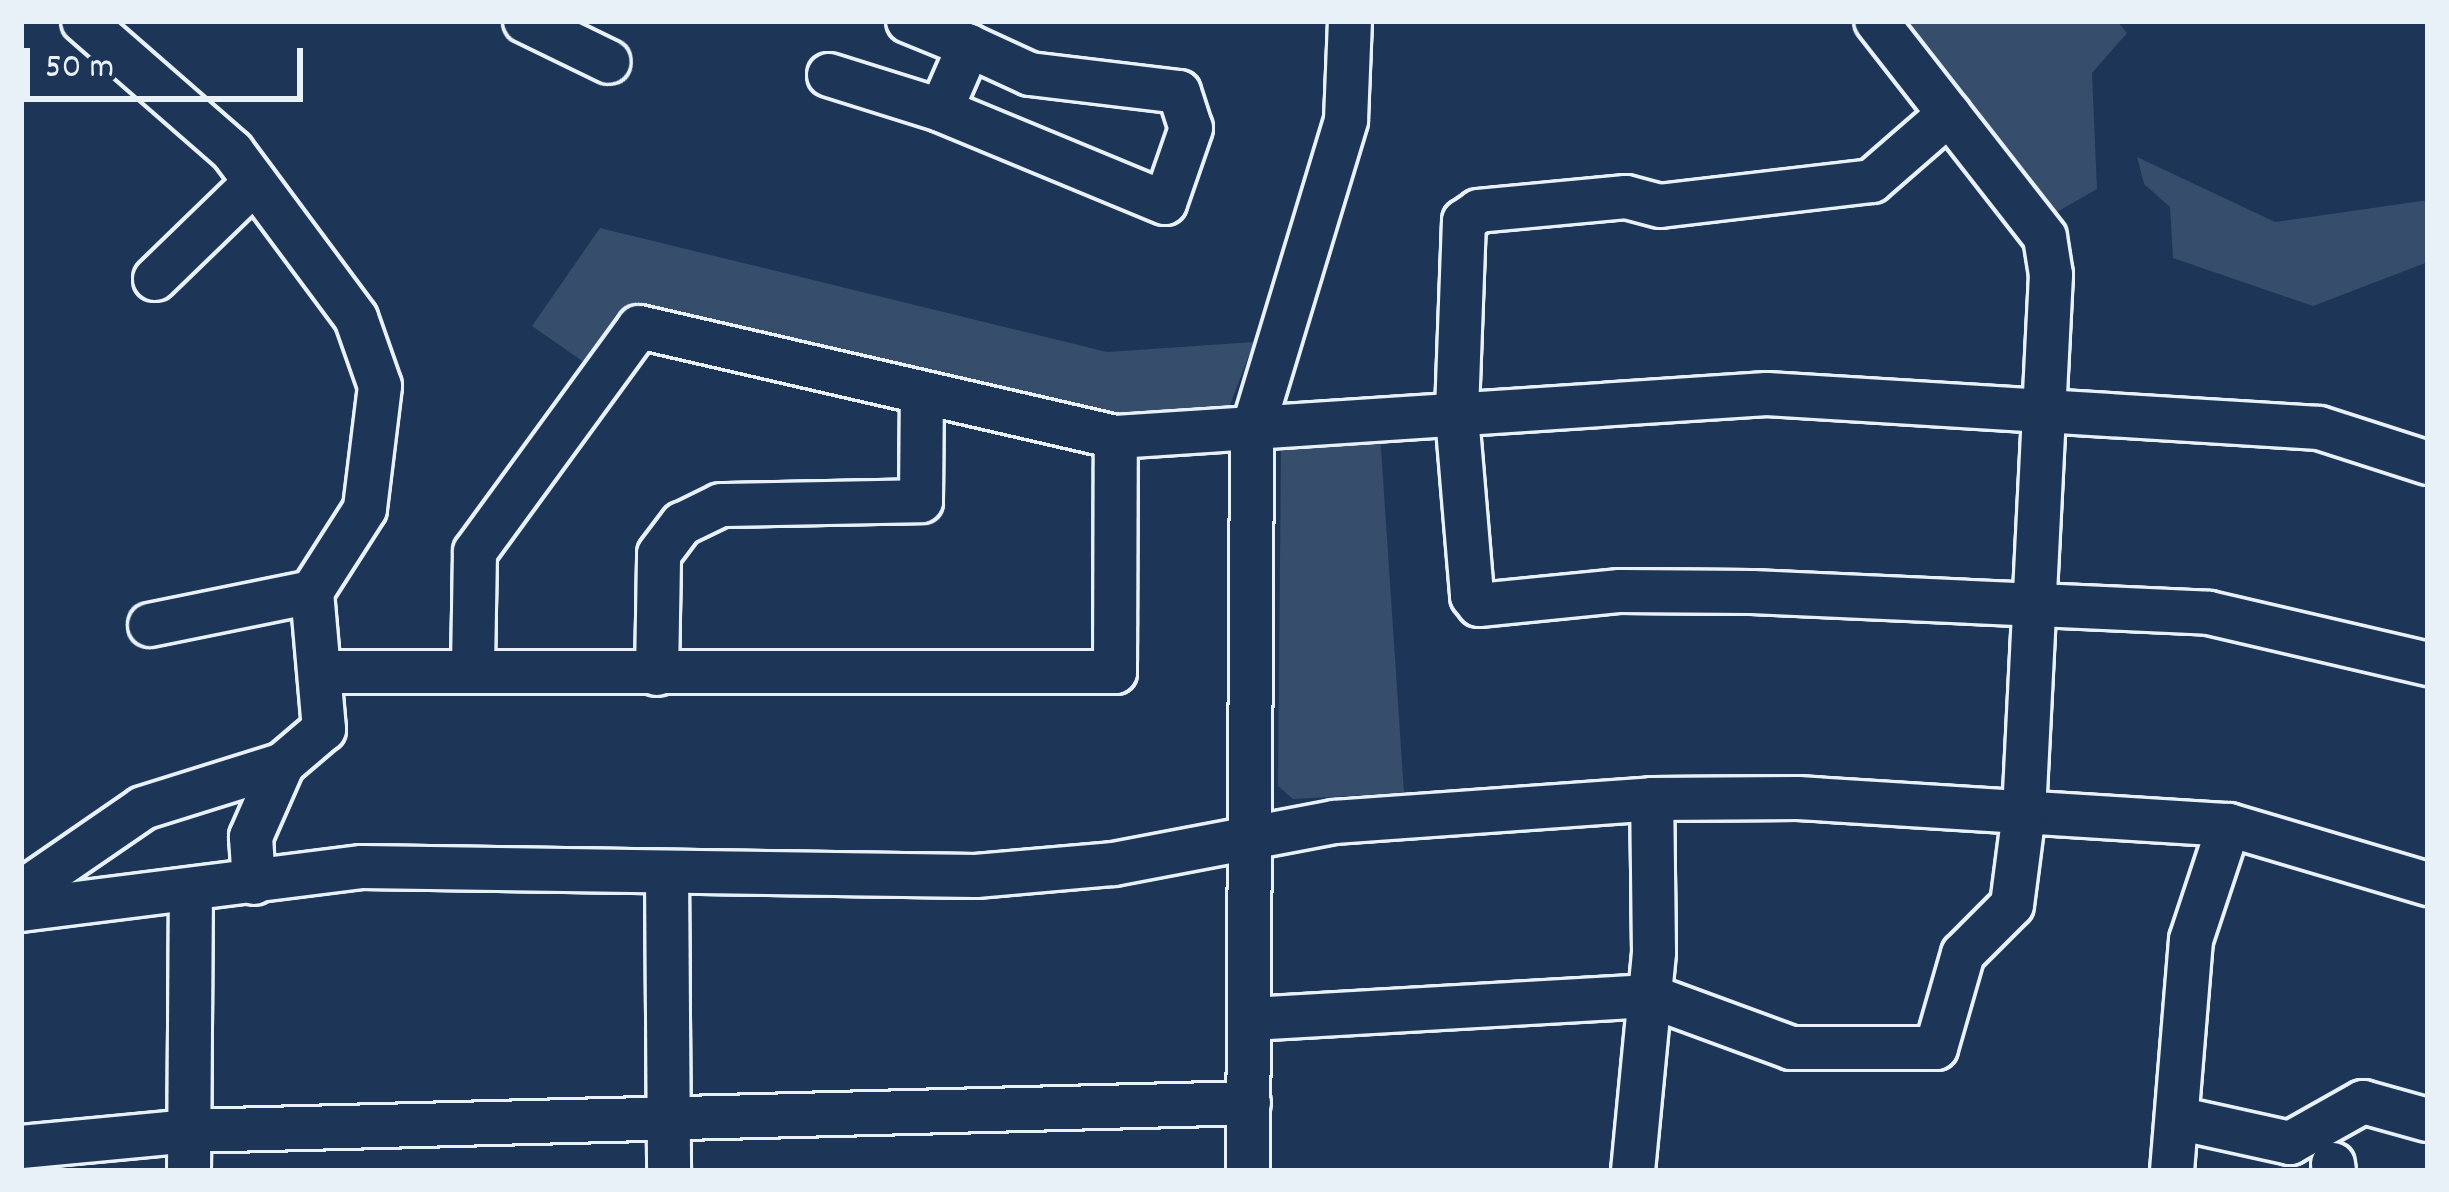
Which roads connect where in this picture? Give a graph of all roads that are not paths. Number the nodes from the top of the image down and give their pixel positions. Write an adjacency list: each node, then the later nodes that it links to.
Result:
1 (82, 21): 11 (street)
2 (525, 21): 7 (street)
3 (908, 21): 6 (street)
4 (1350, 21): 16 (street)
5 (1876, 21): 10 (street)
6 (969, 46): 9 (street); 9 (street)
7 (608, 62)
8 (829, 74): 9 (street)
9 (940, 110)
10 (1948, 114): 14 (street); 15 (street)
11 (255, 182): 12 (street); 19 (street)
12 (155, 279)
13 (922, 394): 17 (street); 23 (street); 25 (street)
14 (2047, 411): 15 (street); 18 (street); 20 (street)
15 (1457, 416): 16 (street); 20 (street)
16 (1252, 432): 17 (street); 30 (street)
17 (1116, 437): 25 (street)
18 (2428, 464)
19 (312, 592): 21 (street); 24 (street)
20 (2032, 606): 22 (street); 28 (street)
21 (150, 625)
22 (2428, 664)
23 (473, 667): 24 (street); 25 (street)
24 (325, 672): 26 (street)
25 (657, 674)
26 (283, 764): 32 (street); 34 (street)
27 (1652, 799): 28 (street); 30 (street); 37 (street)
28 (2024, 813): 29 (street); 37 (street)
29 (2229, 825): 33 (street); 41 (street)
30 (1250, 835): 31 (street); 38 (street)
31 (668, 872): 32 (street); 40 (street)
32 (254, 883): 35 (street)
33 (2428, 884)
34 (21, 892)
35 (191, 893): 36 (street); 44 (street)
36 (21, 910)
37 (1650, 996): 38 (street); 47 (street)
38 (1250, 1019): 39 (street)
39 (1249, 1103): 40 (street); 46 (street)
40 (668, 1115): 44 (street); 45 (street)
41 (2177, 1118): 42 (street); 48 (street)
42 (2428, 1120)
43 (21, 1148): 44 (street)
44 (189, 1151)
45 (669, 1171)
46 (1248, 1171)
47 (1633, 1171)
48 (2172, 1171)

